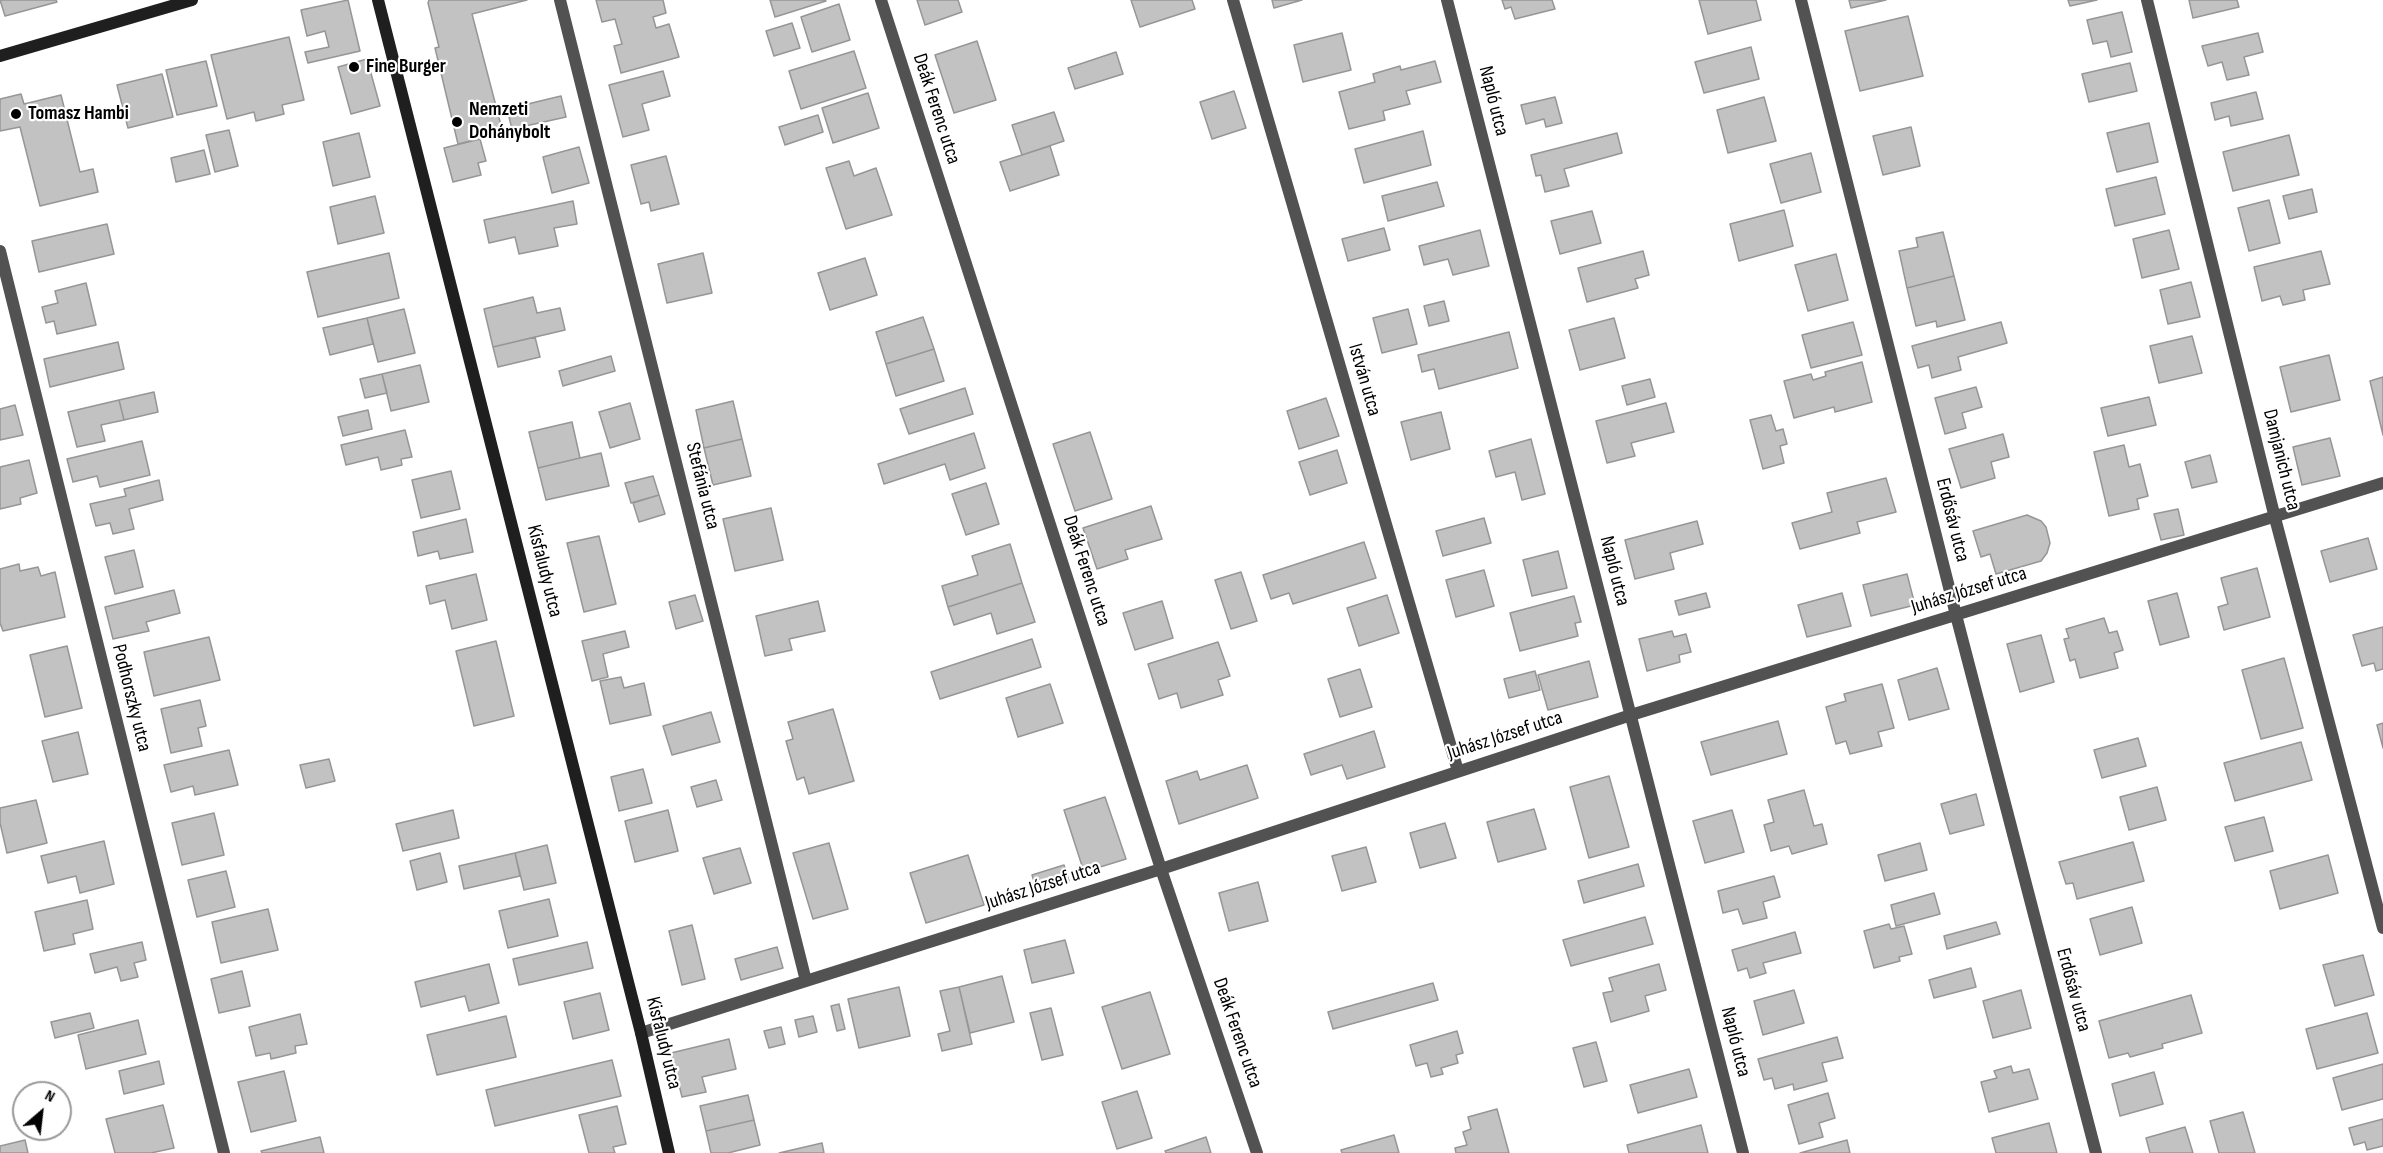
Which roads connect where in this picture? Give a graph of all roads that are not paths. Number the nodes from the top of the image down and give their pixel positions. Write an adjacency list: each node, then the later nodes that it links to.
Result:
1 (192, 0): 9 (street)
2 (378, 0): 19 (street, Kisfaludy utca)
3 (561, 0): 18 (street, Stefánia utca)
4 (881, 0): 16 (street, Deák Ferenc utca)
5 (1233, 0): 15 (street, István utca)
6 (1446, 0): 14 (street, Napló utca)
7 (1801, 0): 13 (street, Erdősáv utca)
8 (2147, 0): 12 (street, Damjanich utca)
9 (0, 56)
10 (0, 252): 20 (street, Podhorszky utca)
11 (2383, 483): 12 (street, Juhász József utca)
12 (2275, 518): 13 (street, Juhász József utca); 17 (street, Damjanich utca)
13 (1956, 615): 14 (street, Juhász József utca); 24 (street, Erdősáv utca)
14 (1631, 715): 15 (street, Juhász József utca); 23 (street, Napló utca)
15 (1458, 771): 16 (street, Juhász József utca)
16 (1161, 869): 18 (street, Juhász József utca); 22 (street, Deák Ferenc utca)
17 (2383, 928)
18 (807, 981): 19 (street, Juhász József utca)
19 (641, 1033): 21 (street, Kisfaludy utca)
20 (224, 1153)
21 (669, 1153)
22 (1257, 1153)
23 (1743, 1153)
24 (2096, 1153)

